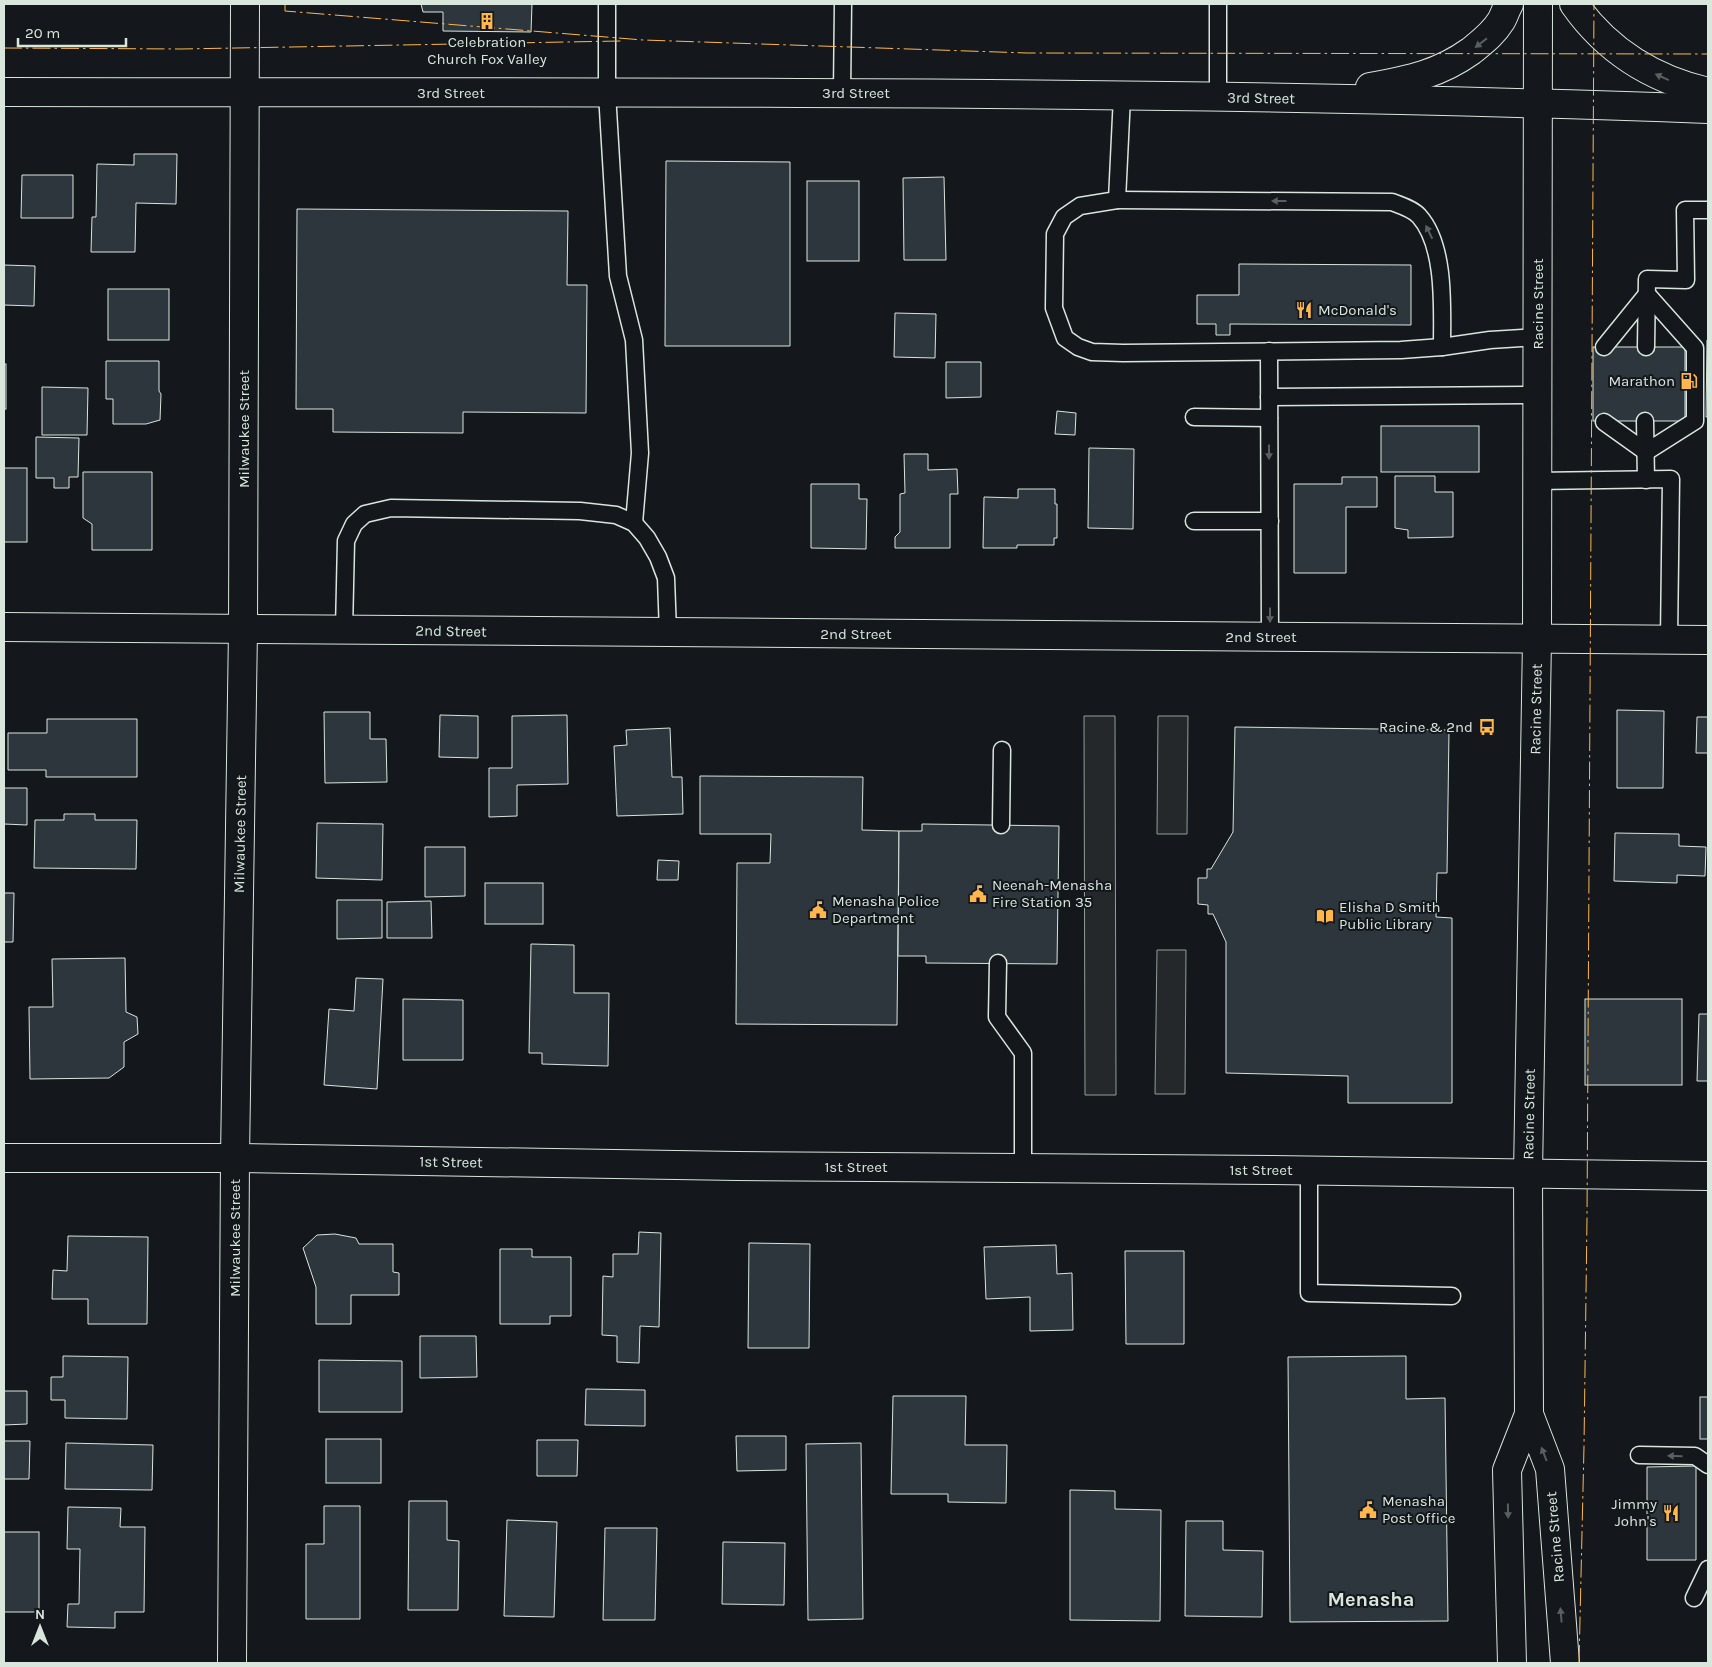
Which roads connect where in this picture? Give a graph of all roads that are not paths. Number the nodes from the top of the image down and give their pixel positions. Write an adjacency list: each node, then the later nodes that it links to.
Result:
1 (245, 4): 9 (street, Milwaukee Street)
2 (607, 4): 11 (lane)
3 (843, 4): 12 (lane)
4 (1218, 4): 14 (lane)
5 (1509, 4): 15 (street, one-way to 15)
6 (1538, 4): 16 (street, Racine Street)
7 (1574, 4): 10 (street, one-way to 7)
8 (4, 92): 9 (street, 3rd Street)
9 (245, 92): 11 (street, 3rd Street); 39 (street, Milwaukee Street)
10 (1708, 92)
11 (607, 93): 12 (street, 3rd Street); 37 (lane)
12 (842, 93): 13 (street, 3rd Street)
13 (1122, 96): 14 (street, 3rd Street); 18 (lane)
14 (1218, 97): 15 (street, 3rd Street)
15 (1307, 98): 16 (street, 3rd Street)
16 (1539, 104): 17 (street, 3rd Street); 21 (street, Racine Street)
17 (1708, 109)
18 (1117, 200): 22 (lane, one-way to 18); 25 (lane)
19 (1708, 210): 20 (lane)
20 (1647, 294): 23 (lane); 24 (lane); 32 (lane)
21 (1538, 337): 22 (lane); 26 (street, Racine Street)
22 (1442, 347): 25 (lane)
23 (1604, 348)
24 (1646, 348)
25 (1269, 351): 27 (lane)
26 (1538, 395): 27 (lane); 34 (street, Racine Street)
27 (1269, 397): 29 (lane)
28 (1194, 417): 29 (lane)
29 (1269, 418): 36 (lane, one-way to 36)
30 (1645, 421): 32 (lane)
31 (1604, 422): 32 (lane)
32 (1646, 452): 33 (lane)
33 (1646, 480): 34 (lane); 44 (lane)
34 (1536, 481): 43 (street, Racine Street)
35 (1194, 522): 36 (lane)
36 (1270, 522): 42 (lane, one-way to 42)
37 (634, 523): 40 (lane); 41 (lane)
38 (4, 627): 39 (street, 2nd Street)
39 (243, 629): 40 (street, 2nd Street); 50 (street, Milwaukee Street)
40 (344, 630): 41 (street, 2nd Street)
41 (668, 633): 42 (street, 2nd Street)
42 (1270, 638): 43 (street, 2nd Street)
43 (1537, 639): 44 (street, 2nd Street); 53 (street, Racine Street)
44 (1669, 639): 45 (street, 2nd Street)
45 (1708, 640)
46 (1002, 750): 47 (lane)
47 (1001, 825)
48 (998, 963): 51 (lane)
49 (4, 1158): 50 (street, 1st Street)
50 (235, 1158): 51 (street, 1st Street); 61 (street, Milwaukee Street)
51 (1024, 1168): 52 (street, 1st Street)
52 (1309, 1171): 53 (street, 1st Street); 55 (lane)
53 (1528, 1174): 54 (street, 1st Street); 56 (street, Racine Street)
54 (1708, 1176)
55 (1452, 1296)
56 (1529, 1414): 62 (street, Racine Street, one-way to 62); 63 (street, Racine Street, one-way to 56)
57 (1638, 1455): 58 (lane, one-way to 57)
58 (1708, 1465)
59 (1708, 1569): 60 (lane)
60 (1694, 1598)
61 (232, 1663)
62 (1512, 1663)
63 (1565, 1663)

